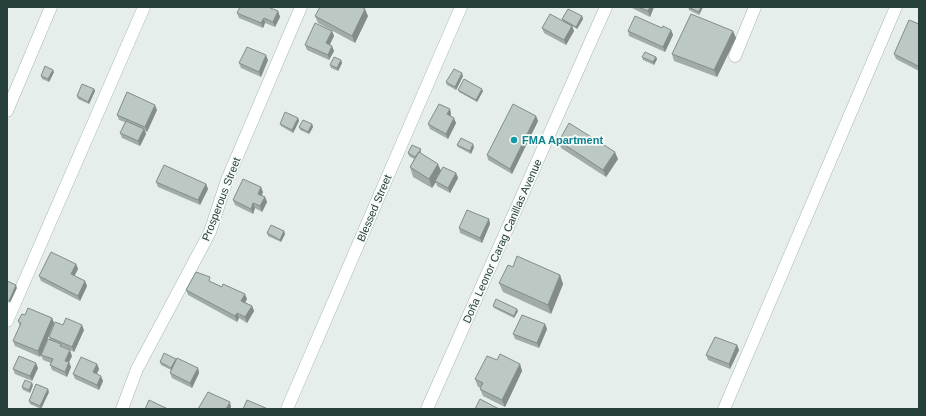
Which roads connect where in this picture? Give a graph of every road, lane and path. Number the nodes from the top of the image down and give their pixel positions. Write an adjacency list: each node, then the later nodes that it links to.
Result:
1 (52, 7): 9 (street)
2 (144, 7): 10 (street)
3 (301, 7): 11 (street, Prosperous Street)
4 (462, 7): 12 (street, Blessed Street)
5 (606, 7): 13 (street, Doña Leonor Carag Canillas Avenue)
6 (755, 7): 8 (street)
7 (896, 7): 14 (street)
8 (735, 56)
9 (7, 111)
10 (7, 321)
11 (122, 409)
12 (287, 409)
13 (427, 409)
14 (724, 409)

